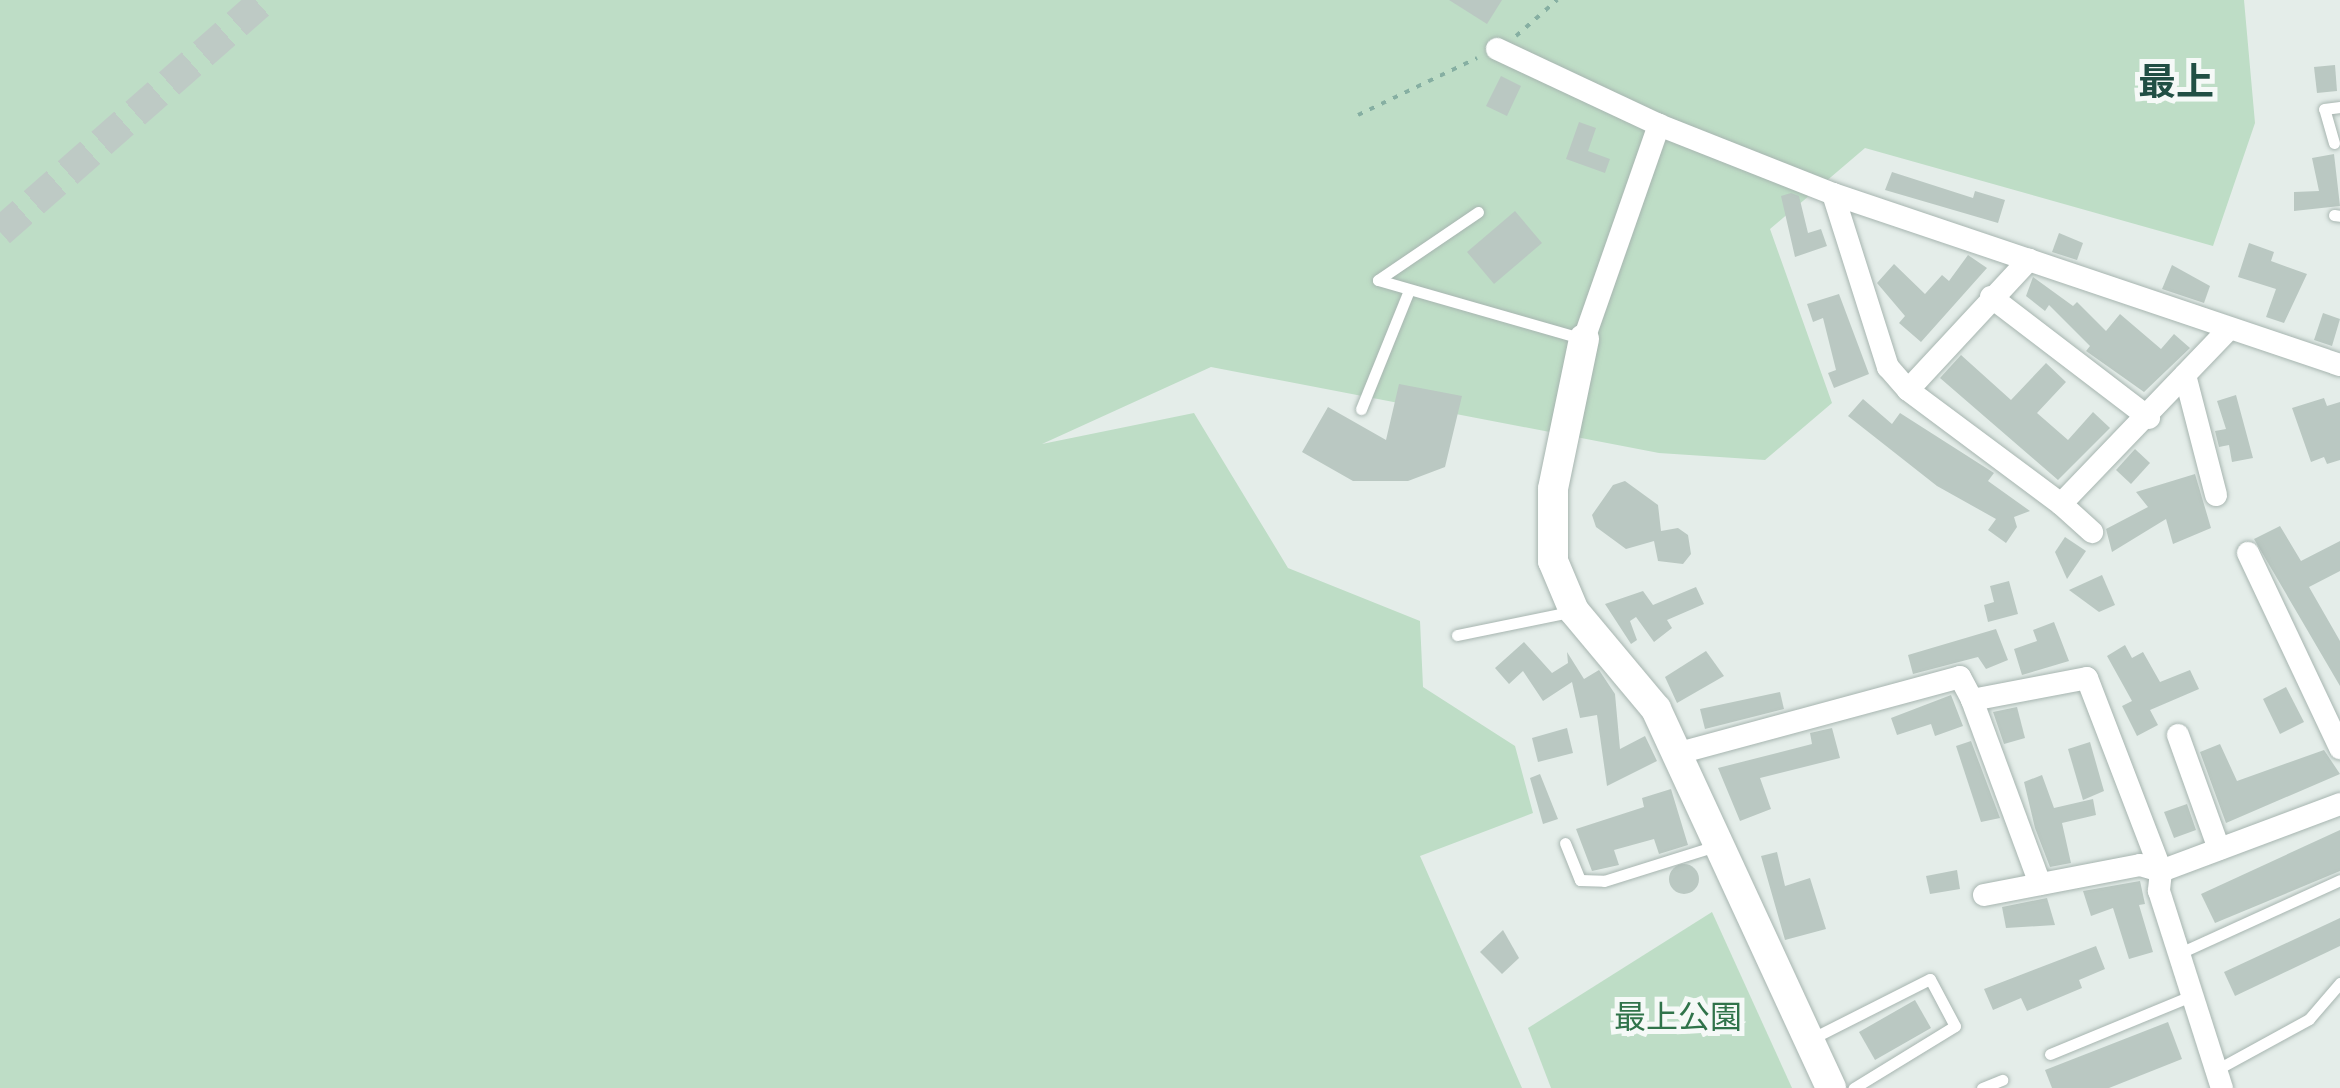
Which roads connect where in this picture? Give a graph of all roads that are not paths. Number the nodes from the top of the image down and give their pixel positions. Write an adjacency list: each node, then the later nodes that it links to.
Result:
1 (1496, 49): 3 (street)
2 (2340, 107): 4 (lane)
3 (1658, 125): 5 (street); 11 (street)
4 (2334, 143)
5 (1834, 194): 7 (street); 14 (street)
6 (1478, 212): 8 (lane)
7 (2029, 260): 9 (street); 10 (street)
8 (1409, 290): 11 (lane); 15 (lane)
9 (1991, 296): 14 (street); 16 (street)
10 (2228, 330): 12 (street); 13 (street)
11 (1584, 339): 21 (street)
12 (2340, 366)
13 (2185, 375): 16 (street); 17 (street)
14 (1908, 390): 18 (street)
15 (1361, 409)
16 (2149, 418): 18 (street)
17 (2216, 495)
18 (2061, 504): 19 (street)
19 (2092, 532)
20 (2248, 553): 25 (street)
21 (1574, 611): 22 (lane); 26 (street)
22 (1457, 635)
23 (1972, 700): 26 (street); 31 (street); 33 (street)
24 (2178, 734): 30 (street)
25 (2340, 748)
26 (1679, 753): 29 (street)
27 (2340, 804): 30 (street)
28 (1564, 843): 29 (lane)
29 (1721, 844): 38 (street)
30 (2219, 849): 31 (street)
31 (2162, 871): 33 (street); 35 (street)
32 (2340, 880): 35 (lane)
33 (2040, 884): 34 (street)
34 (1984, 894)
35 (2180, 954): 37 (street)
36 (2340, 983): 41 (lane)
37 (2191, 996): 39 (lane); 41 (street)
38 (1810, 1040): 42 (street); 43 (lane)
39 (2050, 1054)
40 (2002, 1080): 44 (lane)
41 (2217, 1082)
42 (1831, 1088)
43 (1854, 1088)
44 (1982, 1088)

